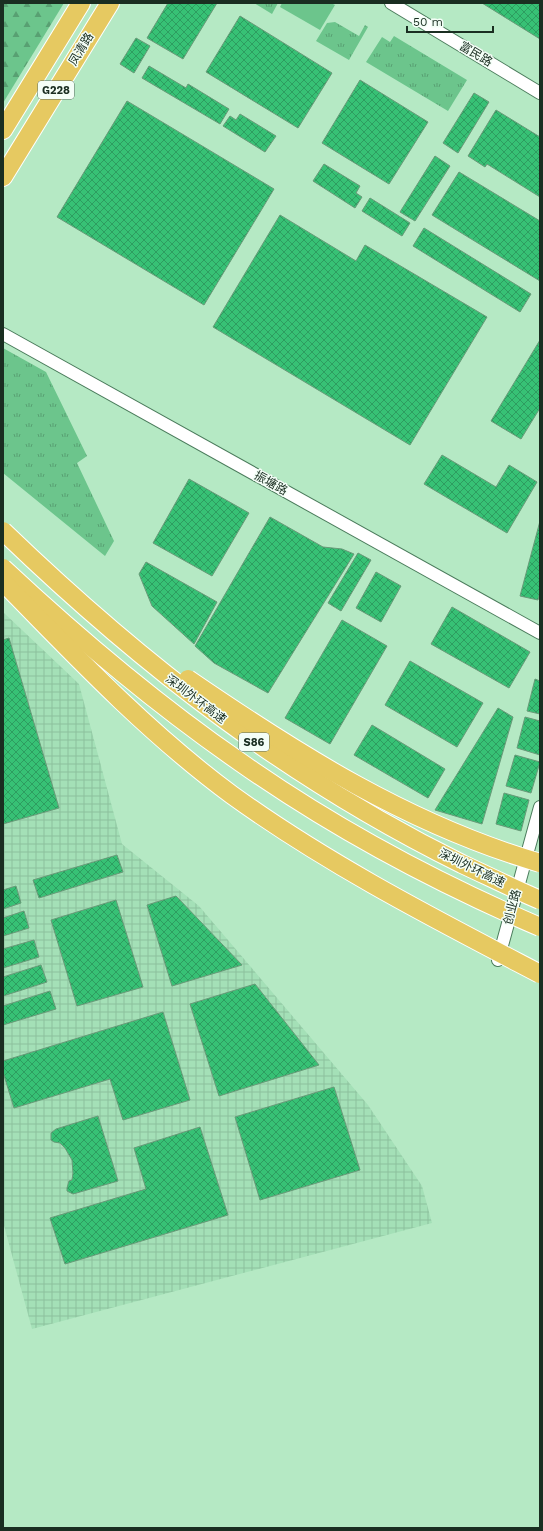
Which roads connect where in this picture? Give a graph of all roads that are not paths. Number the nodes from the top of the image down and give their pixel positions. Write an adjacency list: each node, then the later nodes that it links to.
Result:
1 (81, 3): 5 (highway, 凤清路 / G228)
2 (110, 3): 6 (highway, 凤清路 / G228)
3 (391, 3): 4 (street, 富民路)
4 (540, 93)
5 (3, 130)
6 (3, 177)
7 (3, 334): 12 (street, 振塘路)
8 (3, 531): 11 (highway, 深圳外环高速 / S86, bridge)
9 (3, 568): 16 (highway, 深圳外环高速 / S86, bridge)
10 (3, 582): 18 (highway, bridge)
11 (86, 608): 14 (highway, bridge); 15 (highway, 深圳外环高速 / S86, bridge)
12 (540, 633)
13 (540, 807): 17 (street, 创业路)
14 (540, 863)
15 (540, 900)
16 (540, 927)
17 (498, 961)
18 (540, 974)

